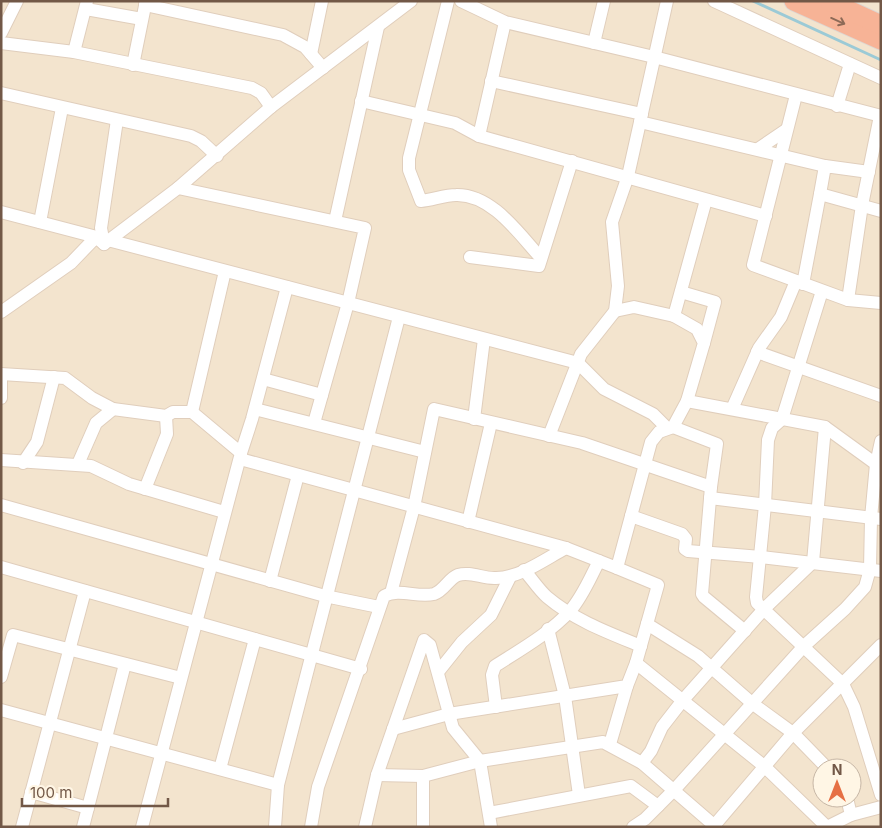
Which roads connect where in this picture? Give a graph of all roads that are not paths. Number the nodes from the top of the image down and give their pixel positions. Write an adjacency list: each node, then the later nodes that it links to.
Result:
1 (17, 1): 15 (street)
2 (322, 1): 25 (street)
3 (388, 1): 14 (street)
4 (411, 1): 14 (street)
5 (448, 1): 38 (street)
6 (461, 1): 17 (street)
7 (604, 1): 22 (street)
8 (667, 1): 26 (street)
9 (714, 1): 27 (street)
10 (794, 1): 21 (highway, one-way to 21)
11 (829, 1): 18 (highway)
12 (146, 3): 16 (street); 25 (street)
13 (87, 5): 16 (street); 24 (street)
14 (398, 11): 19 (street)
15 (5, 14): 20 (street)
16 (142, 19): 28 (street)
17 (505, 22): 22 (street); 31 (street)
18 (881, 25)
19 (378, 27): 29 (street); 34 (street)
20 (1, 33)
21 (881, 40)
22 (594, 42): 26 (street)
23 (1, 43): 24 (street)
24 (74, 52): 28 (street)
25 (311, 54): 29 (street)
26 (654, 57): 33 (street); 40 (street)
27 (850, 64): 30 (street); 35 (street)
28 (133, 65): 36 (street)
29 (323, 68): 36 (street)
30 (881, 78)
31 (491, 81): 40 (street); 43 (street)
32 (1, 92): 37 (street)
33 (796, 95): 35 (street); 42 (street)
34 (361, 102): 38 (street); 58 (street)
35 (837, 106): 39 (street)
36 (271, 107): 46 (street)
37 (62, 108): 41 (street); 59 (street)
38 (420, 115): 43 (street); 62 (street)
39 (880, 116): 49 (street)
40 (641, 118): 44 (street); 50 (street)
41 (117, 120): 46 (street); 60 (street)
42 (786, 130): 44 (street); 45 (street)
43 (479, 136): 47 (street)
44 (758, 149): 45 (street)
45 (780, 155): 48 (street); 57 (street)
46 (217, 156): 51 (street)
47 (572, 161): 50 (street); 62 (street)
48 (825, 166): 49 (street); 52 (street)
49 (869, 172): 54 (street)
50 (628, 176): 53 (street); 71 (street)
51 (178, 188): 58 (street); 60 (street)
52 (820, 194): 54 (street); 64 (street)
53 (706, 200): 57 (street); 67 (street)
54 (862, 205): 55 (street); 68 (street)
55 (881, 211)
56 (1, 212): 59 (street)
57 (766, 216): 64 (street)
58 (335, 221): 69 (street)
59 (40, 222): 60 (street)
60 (103, 240): 63 (street); 72 (street)
61 (470, 257): 62 (street)
62 (541, 258)
63 (225, 271): 65 (street); 91 (street)
64 (799, 283): 66 (street); 77 (street)
65 (287, 287): 69 (street); 82 (street)
66 (822, 291): 68 (street); 79 (street)
67 (681, 292): 73 (street); 76 (street)
68 (848, 300): 70 (street)
69 (348, 303): 74 (street); 84 (street)
70 (881, 303)
71 (614, 311): 73 (street); 78 (street)
72 (1, 312)
73 (674, 316): 76 (street)
74 (399, 317): 75 (street); 100 (street)
75 (484, 339): 78 (street); 93 (street)
76 (704, 343): 87 (street)
77 (757, 352): 79 (street); 90 (street)
78 (578, 363): 97 (street); 99 (street)
79 (798, 366): 85 (street); 94 (street)
80 (1, 374): 81 (street)
81 (54, 377): 88 (street); 105 (street)
82 (263, 379): 84 (street); 89 (street)
83 (1, 380): 86 (street)
84 (322, 395): 95 (street)
85 (881, 396)
86 (1, 398)
87 (687, 401): 90 (street); 97 (street)
88 (113, 408): 92 (street); 106 (street)
89 (255, 409): 95 (street); 103 (street)
90 (732, 409): 94 (street)
91 (192, 412): 92 (street); 103 (street)
92 (166, 416): 110 (street)
93 (474, 419): 96 (street); 102 (street)
94 (782, 419): 98 (street); 114 (street)
95 (314, 423): 100 (street)
96 (492, 423): 99 (street); 120 (street)
97 (670, 428): 107 (street); 112 (street)
98 (825, 428): 108 (street); 116 (street)
99 (549, 436): 107 (street)
100 (367, 438): 102 (street); 111 (street)
101 (881, 441): 108 (street)
102 (424, 452): 115 (street)
103 (240, 456): 109 (street); 117 (street)
104 (1, 460): 105 (street)
105 (23, 463): 106 (street)
106 (78, 464): 110 (street)
107 (645, 464): 112 (street); 118 (street)
108 (878, 464): 119 (street)
109 (298, 475): 111 (street); 132 (street)
110 (145, 489): 117 (street)
111 (353, 490): 115 (street); 135 (street)
112 (711, 492): 114 (street); 122 (street)
113 (1, 505): 126 (street)
114 (765, 505): 116 (street); 123 (street)
115 (414, 507): 120 (street); 134 (street)
116 (816, 511): 119 (street); 125 (street)
117 (224, 512): 126 (street)
118 (631, 516): 122 (street); 128 (street)
119 (876, 519): 130 (street)
120 (468, 522): 121 (street)
121 (566, 548): 124 (street); 129 (street)
122 (707, 553): 123 (street); 142 (street)
123 (760, 557): 125 (street); 137 (street)
124 (599, 561): 128 (street); 138 (street)
125 (813, 562): 130 (street); 137 (street)
126 (210, 565): 132 (street); 139 (street)
127 (1, 567): 133 (street)
128 (617, 568): 140 (street)
129 (524, 570): 131 (street); 138 (street)
130 (875, 570): 145 (street)
131 (510, 577): 134 (street); 153 (street)
132 (270, 581): 135 (street)
133 (85, 591): 139 (street); 147 (street)
134 (391, 593): 136 (street)
135 (325, 596): 136 (street); 148 (street)
136 (379, 608): 151 (street)
137 (764, 609): 142 (street); 145 (street)
138 (569, 612): 141 (street); 144 (street)
139 (196, 622): 143 (street); 155 (street)
140 (647, 624): 144 (street); 152 (street)
141 (548, 629): 158 (street); 161 (street)
142 (745, 631): 152 (street)
143 (255, 639): 148 (street); 176 (street)
144 (641, 646): 149 (street)
145 (804, 646): 156 (street); 160 (street)
146 (881, 646): 156 (street)
147 (70, 649): 150 (street); 154 (street); 164 (street)
148 (311, 655): 151 (street); 179 (street)
149 (636, 662): 157 (street); 159 (street)
150 (125, 664): 155 (street); 168 (street)
151 (361, 668): 195 (street)
152 (712, 668): 159 (street); 160 (street)
153 (438, 672): 163 (street); 165 (street)
154 (1, 677)
155 (181, 678): 171 (street)
156 (843, 684): 167 (street); 183 (street)
157 (627, 686): 158 (street); 169 (street)
158 (565, 696): 161 (street); 170 (street)
159 (683, 700): 166 (street); 174 (street)
160 (753, 704): 166 (street); 167 (street)
161 (496, 707): 163 (street)
162 (1, 710): 164 (street)
163 (449, 714): 165 (street); 173 (street)
164 (50, 723): 168 (street); 181 (street)
165 (393, 729): 177 (street)
166 (725, 733): 175 (street); 180 (street)
167 (792, 733): 172 (street); 175 (street)
168 (106, 738): 171 (street); 186 (street)
169 (610, 744): 170 (street); 174 (street)
170 (571, 745): 173 (street); 182 (street)
171 (161, 753): 176 (street); 193 (street)
172 (817, 758)
173 (480, 761): 178 (street); 188 (street)
174 (642, 763): 180 (street)
175 (764, 766): 190 (street); 200 (street)
176 (220, 769): 179 (street)
177 (377, 775): 178 (street); 196 (street)
178 (424, 776): 197 (street)
179 (278, 785): 194 (street)
180 (676, 790): 184 (street); 190 (street)
181 (31, 792): 186 (street); 191 (street)
182 (579, 795): 184 (street); 188 (street)
183 (881, 795)
184 (658, 806): 199 (street)
185 (881, 807): 189 (street)
186 (88, 808): 192 (street)
187 (849, 808): 189 (street)
188 (488, 813): 198 (street)
189 (851, 815): 200 (street)
190 (714, 826)
191 (22, 827)
192 (83, 827)
193 (142, 827)
194 (275, 827)
195 (311, 827)
196 (365, 827)
197 (423, 827)
198 (491, 827)
199 (633, 827)
200 (827, 827)

